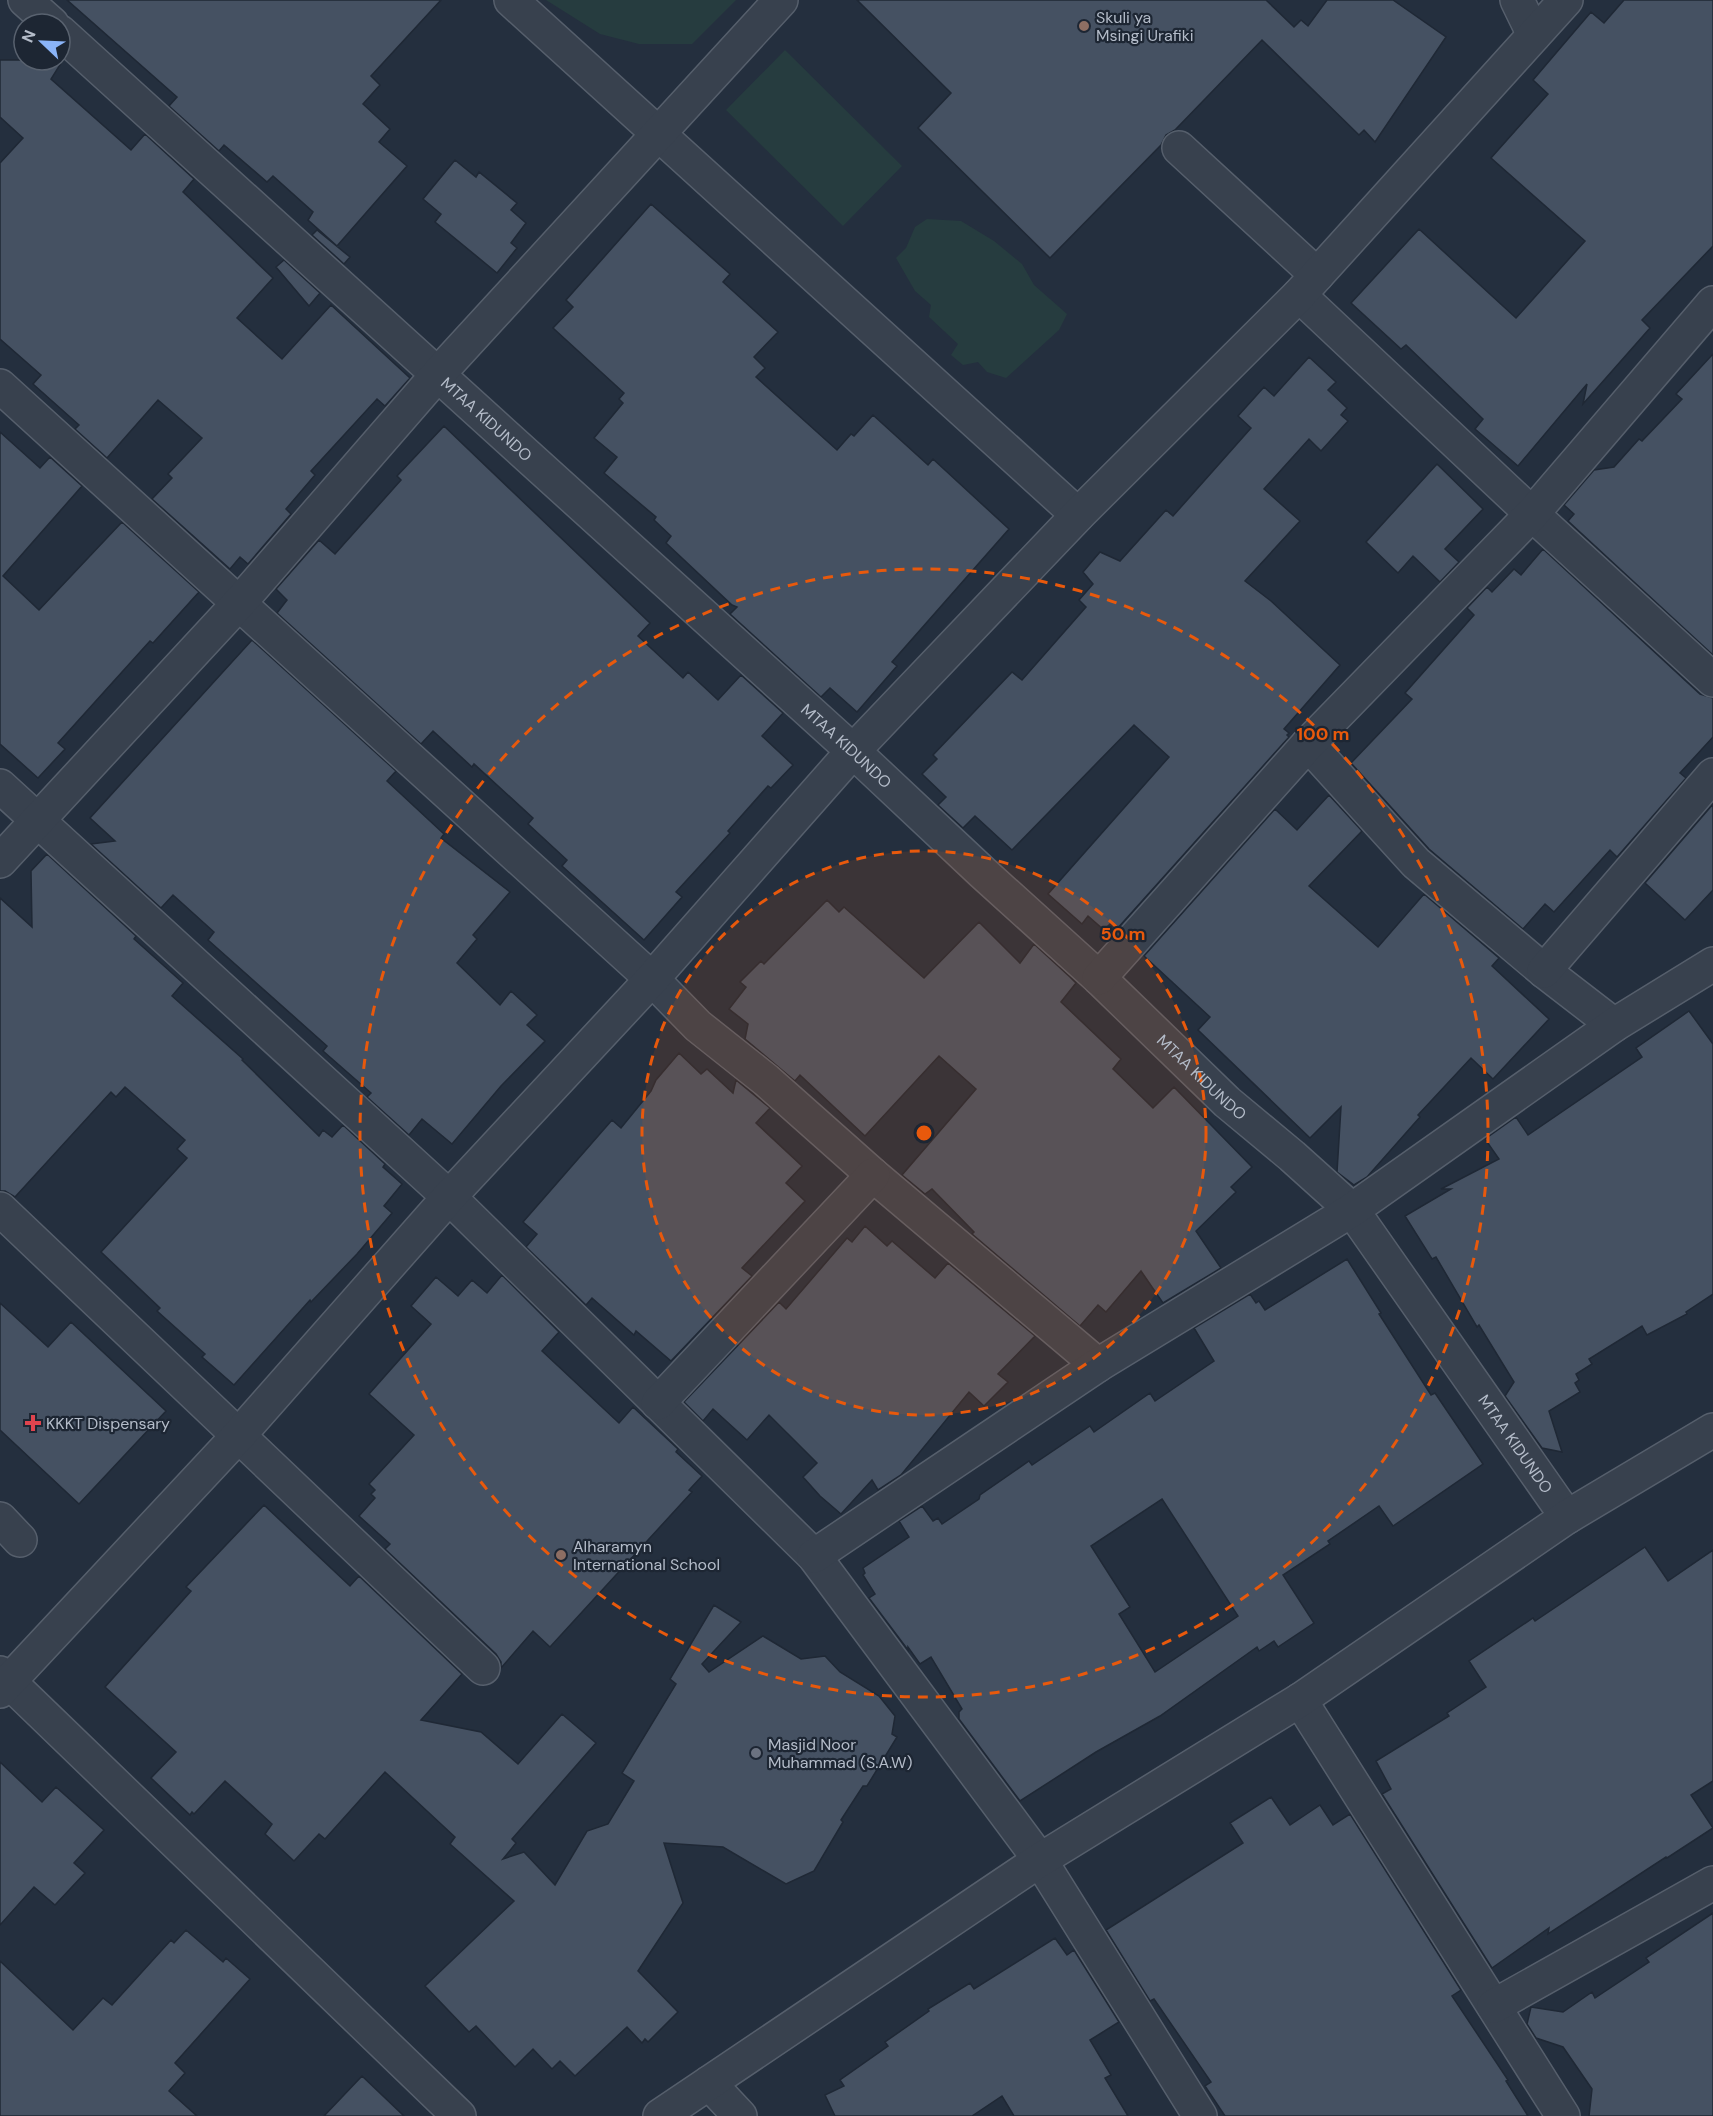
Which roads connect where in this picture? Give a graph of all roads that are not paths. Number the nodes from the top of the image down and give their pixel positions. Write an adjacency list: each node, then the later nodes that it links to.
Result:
1 (25, 0): 6 (street)
2 (511, 0): 9 (street)
3 (781, 0): 9 (street)
4 (1516, 0): 7 (street)
5 (1566, 0): 7 (street)
6 (38, 12)
7 (1534, 35): 11 (street)
8 (72, 43): 13 (street, MTAA KIDUNDO)
9 (659, 134): 13 (street); 15 (street)
10 (1179, 148): 11 (street)
11 (1308, 285): 15 (street); 16 (street)
12 (1713, 303): 16 (street)
13 (439, 373): 17 (street); 20 (street, MTAA KIDUNDO)
14 (0, 386): 17 (street)
15 (1078, 514): 20 (street)
16 (1532, 514): 18 (street); 19 (street)
17 (240, 602): 23 (street); 28 (street)
18 (1713, 680)
19 (1308, 744): 26 (street); 27 (street)
20 (853, 751): 27 (street, MTAA KIDUNDO); 28 (street)
21 (1713, 775): 26 (street)
22 (0, 786): 23 (street)
23 (37, 820): 24 (street); 31 (street)
24 (0, 861)
25 (1713, 964): 29 (street)
26 (1544, 971): 29 (street)
27 (1099, 978): 33 (street, MTAA KIDUNDO)
28 (652, 979): 30 (street); 31 (street)
29 (1614, 1025): 33 (street)
30 (873, 1175): 34 (street); 35 (street)
31 (449, 1197): 35 (street); 37 (street)
32 (0, 1209): 37 (street)
33 (1352, 1210): 34 (street); 38 (street, MTAA KIDUNDO)
34 (1098, 1365): 39 (street)
35 (658, 1403): 39 (street)
36 (1713, 1430): 38 (street)
37 (239, 1435): 40 (street); 41 (street)
38 (1567, 1517): 42 (street)
39 (814, 1556): 43 (street)
40 (483, 1668)
41 (3, 1682): 47 (street)
42 (1300, 1700): 43 (street); 45 (street)
43 (1040, 1860): 46 (street); 50 (street)
44 (1713, 1883): 45 (street)
45 (1494, 2006): 51 (street)
46 (709, 2083): 48 (street); 49 (street)
47 (459, 2116)
48 (660, 2116)
49 (740, 2116)
50 (1200, 2116)
51 (1563, 2116)

